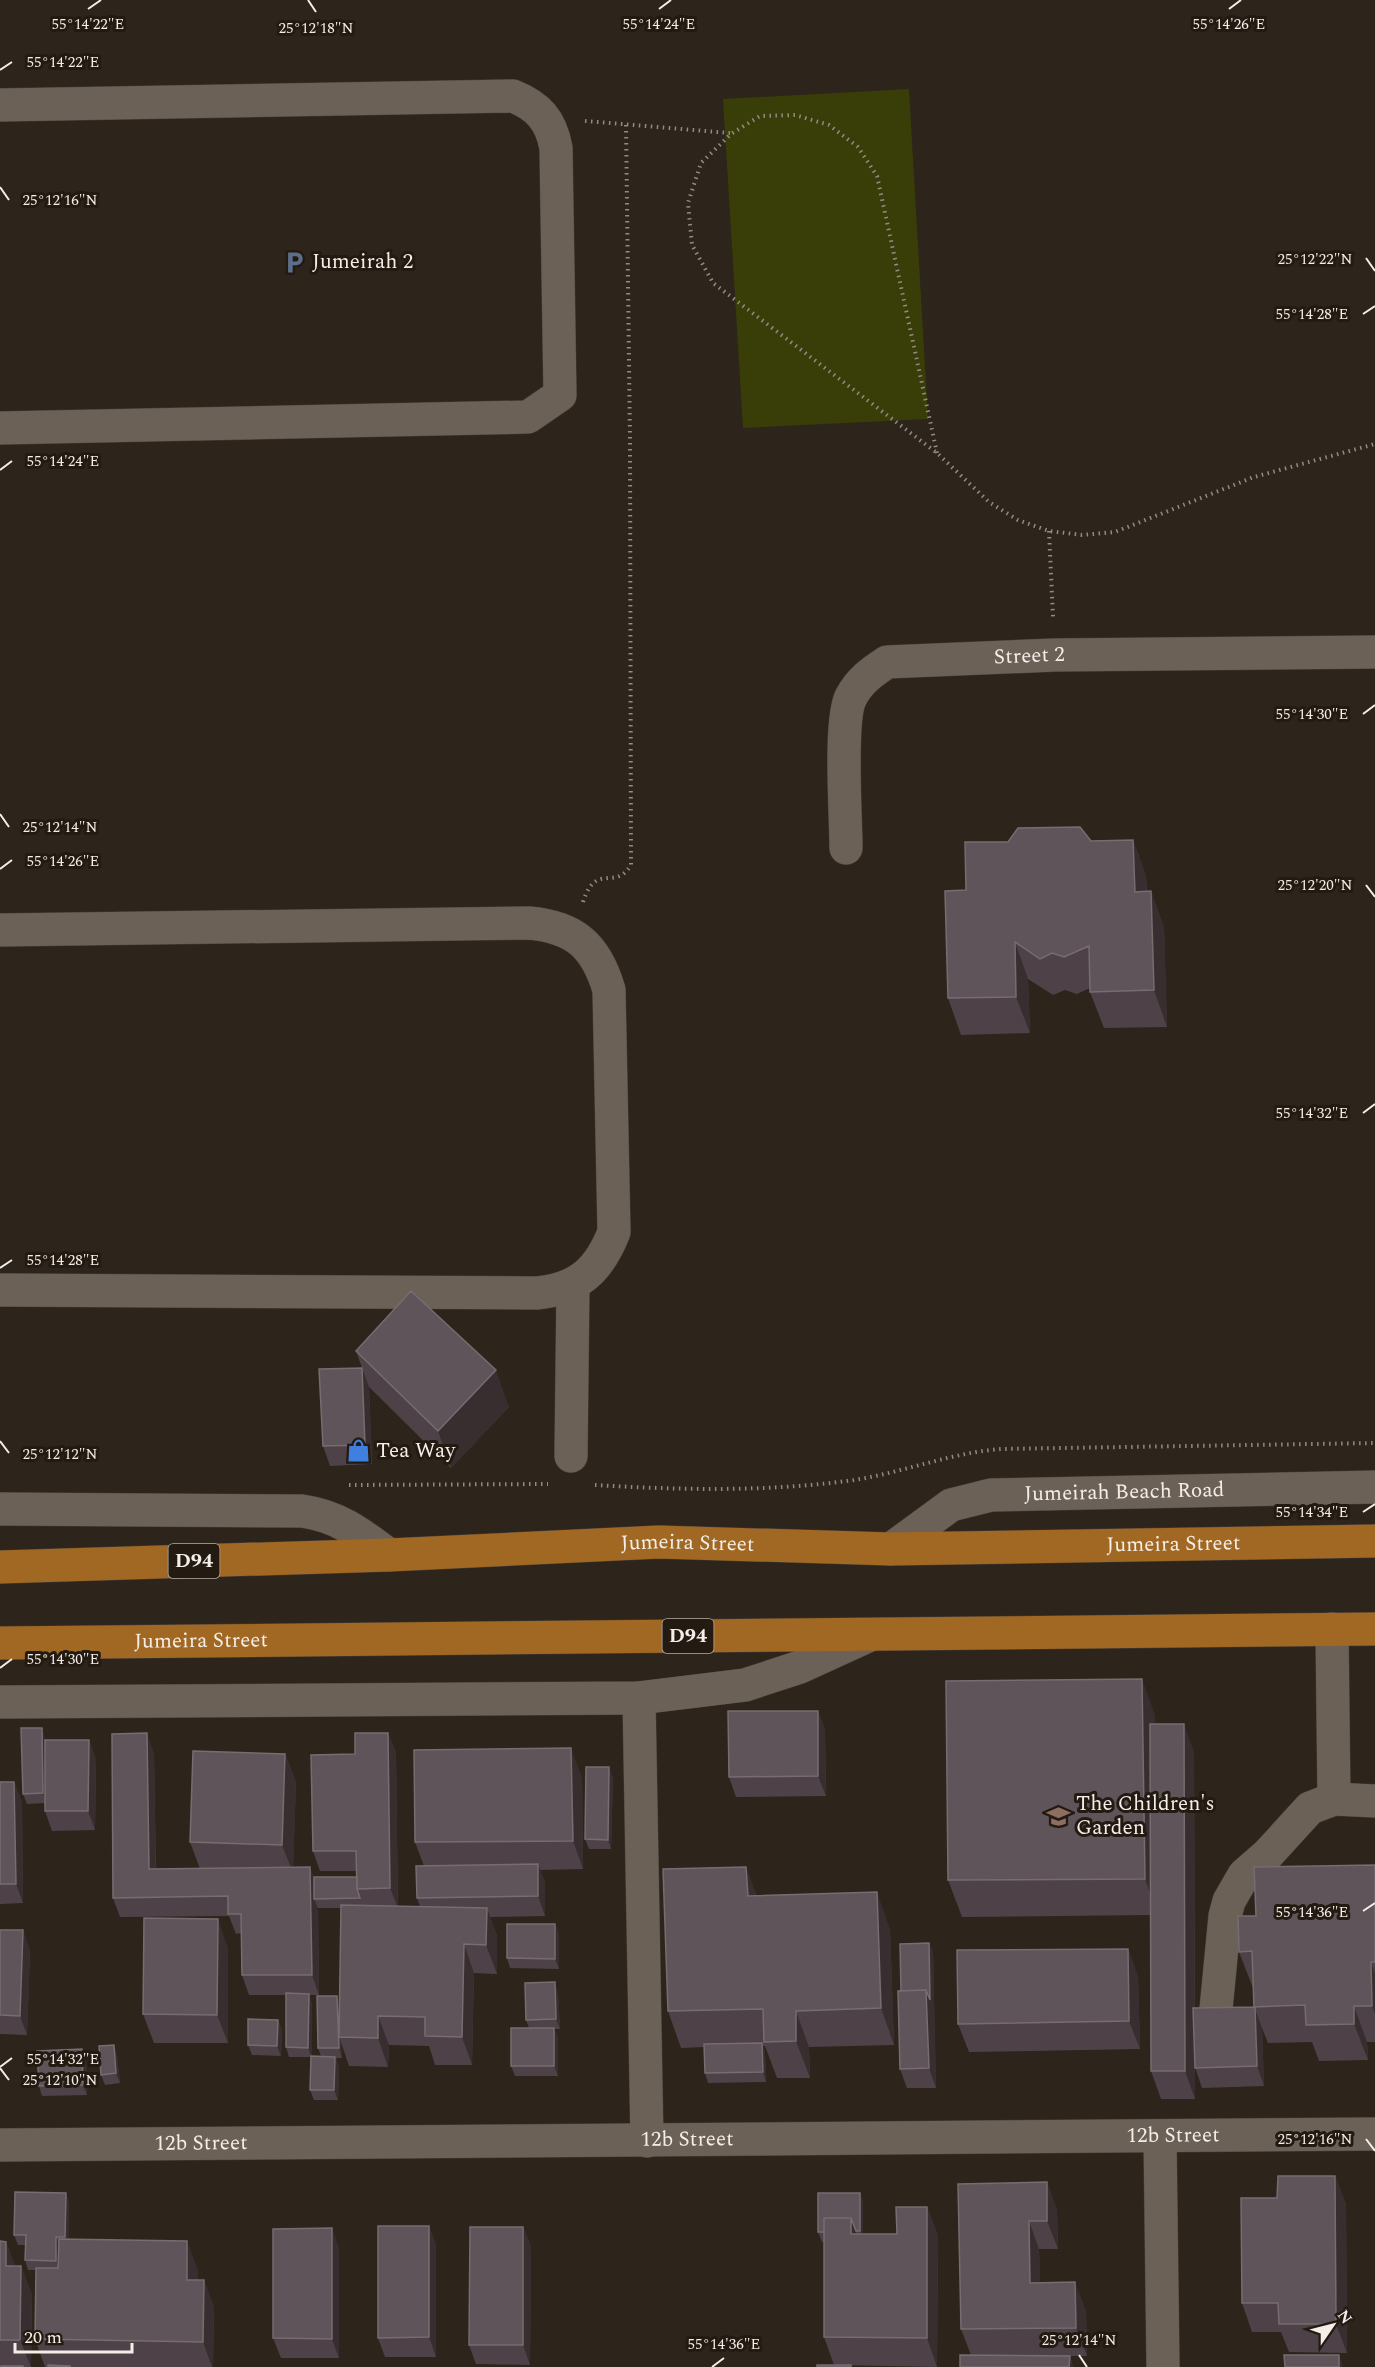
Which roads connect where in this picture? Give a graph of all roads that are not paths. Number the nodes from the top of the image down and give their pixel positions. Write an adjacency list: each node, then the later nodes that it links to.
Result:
1 (0, 105): 2 (street)
2 (0, 428)
3 (1375, 652): 4 (street, Street 2)
4 (846, 848)
5 (0, 930): 6 (street)
6 (573, 1285): 7 (street); 8 (street)
7 (0, 1290)
8 (577, 1470)
9 (1375, 1487): 12 (street, Jumeirah Beach Road)
10 (0, 1509): 13 (street)
11 (1375, 1541): 12 (main road, Jumeira Street / D94)
12 (891, 1549): 13 (main road, Jumeira Street / D94)
13 (389, 1555): 14 (main road, Jumeira Street / D94)
14 (0, 1567)
15 (1332, 1629): 16 (main road, Jumeira Street / D94); 17 (main road, Jumeira Street / D94); 21 (street)
16 (1375, 1629)
17 (870, 1635): 18 (main road, Jumeira Street / D94); 19 (street)
18 (0, 1643)
19 (639, 1698): 20 (street); 26 (street)
20 (0, 1702)
21 (1334, 1799): 22 (street); 23 (street)
22 (1375, 1801)
23 (1216, 2009)
24 (1375, 2134): 25 (street, 12b Street)
25 (1160, 2136): 26 (street, 12b Street); 28 (street)
26 (647, 2141): 27 (street, 12b Street)
27 (0, 2145)
28 (1162, 2367)

